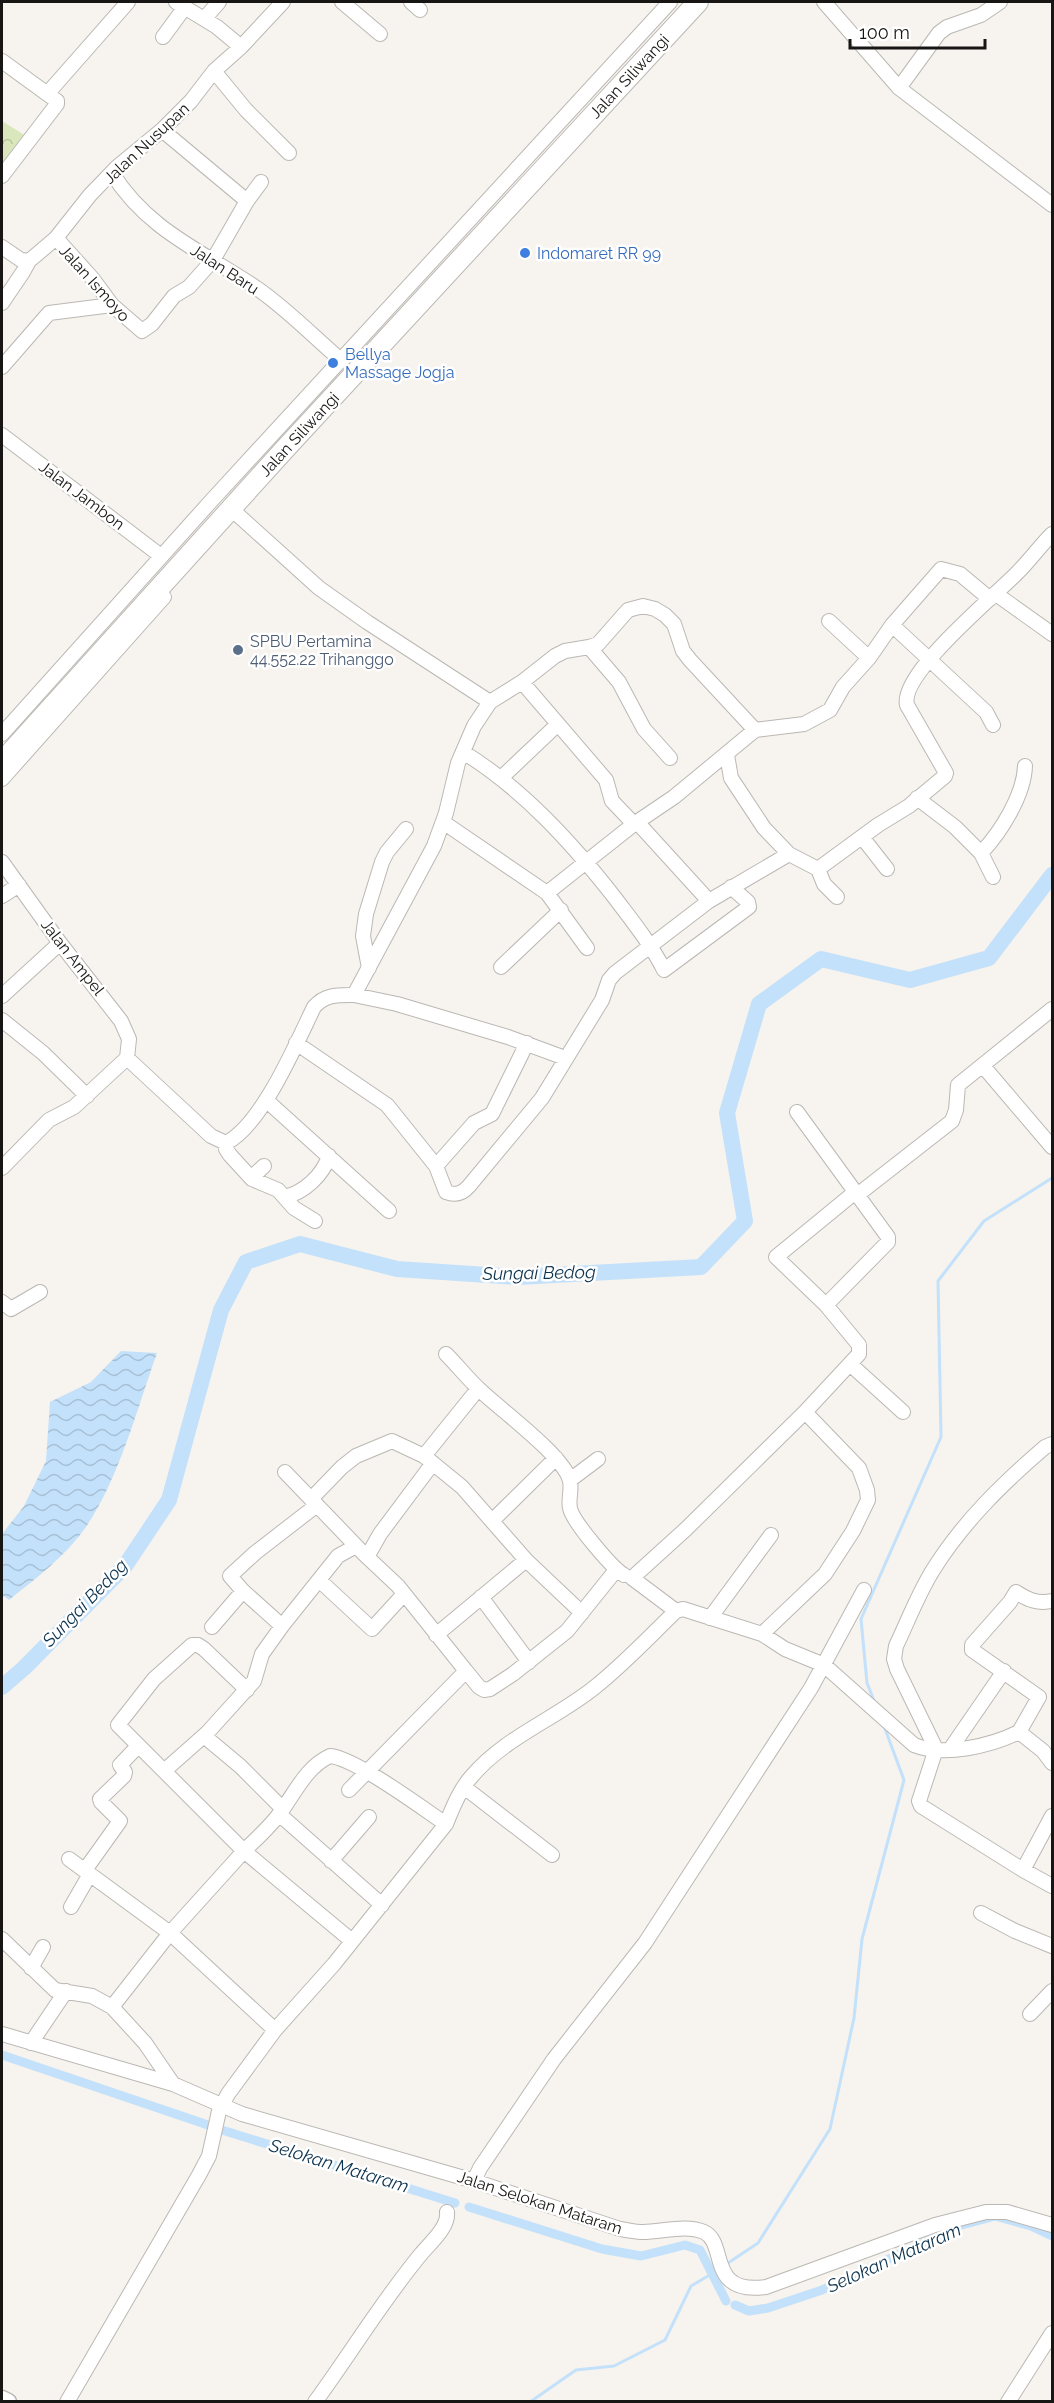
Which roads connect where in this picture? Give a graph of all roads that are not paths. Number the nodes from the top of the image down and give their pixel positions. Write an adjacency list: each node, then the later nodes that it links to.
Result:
1 (128, 2): 19 (street)
2 (219, 2): 12 (street)
3 (283, 2): 15 (street, Jalan Nusupan)
4 (342, 2): 13 (street)
5 (670, 2): 34 (street)
6 (681, 2): 54 (highway, Jalan Siliwangi)
7 (698, 2): 22 (highway, Jalan Siliwangi)
8 (707, 2): 22 (street)
9 (824, 2): 18 (street)
10 (999, 2): 18 (street)
11 (180, 4): 12 (street); 14 (street)
12 (204, 19): 15 (street)
13 (380, 34)
14 (163, 37)
15 (241, 47): 17 (street, Jalan Nusupan)
16 (2, 61): 19 (street)
17 (214, 71): 20 (street, Jalan Nusupan); 21 (street)
18 (899, 88): 27 (street)
19 (47, 93): 24 (street)
20 (162, 130): 23 (street, Jalan Nusupan); 26 (street)
21 (289, 153)
22 (563, 153): 37 (highway, Jalan Siliwangi)
23 (112, 173): 28 (street, Jalan Nusupan); 30 (street, Jalan Baru)
24 (2, 176)
25 (261, 182): 26 (street, Jalan Ismoyo)
26 (247, 201): 30 (street, Jalan Ismoyo)
27 (1053, 205)
28 (56, 238): 31 (street, Jalan Nusupan); 33 (street, Jalan Ismoyo)
29 (2, 247): 31 (street)
30 (213, 260): 33 (street, Jalan Ismoyo); 34 (street, Jalan Baru)
31 (29, 261): 32 (street, Jalan Nusupan)
32 (2, 303)
33 (112, 305): 35 (street)
34 (342, 361): 40 (street)
35 (2, 367)
36 (2, 435): 40 (street, Jalan Jambon)
37 (287, 452): 38 (street); 58 (highway, Jalan Siliwangi)
38 (238, 515): 49 (street); 61 (street)
39 (1053, 534): 41 (street)
40 (161, 556): 53 (street)
41 (993, 596): 43 (street); 44 (street); 47 (street)
42 (829, 621): 46 (street)
43 (892, 625): 46 (street); 47 (street)
44 (1053, 634)
45 (589, 647): 48 (street); 52 (street); 57 (street)
46 (869, 657): 52 (street)
47 (930, 658): 51 (street); 62 (street)
48 (522, 682): 49 (street); 50 (street)
49 (490, 702): 55 (street)
50 (558, 724): 60 (street); 64 (street)
51 (993, 725)
52 (755, 730): 56 (street)
53 (2, 734)
54 (2, 744)
55 (463, 752): 60 (street); 63 (street)
56 (726, 755): 64 (street); 68 (street)
57 (670, 758)
58 (2, 762)
59 (1025, 766): 67 (street)
60 (501, 778): 70 (street)
61 (2, 779)
62 (917, 798): 66 (street); 67 (street)
63 (443, 822): 76 (street); 85 (street)
64 (636, 823): 70 (street); 79 (street)
65 (406, 829): 85 (street)
66 (862, 837): 71 (street); 72 (street)
67 (981, 853): 73 (street)
68 (789, 854): 71 (street); 75 (street)
69 (2, 862): 74 (street, Jalan Ampel)
70 (587, 863): 76 (street); 82 (street)
71 (818, 869): 78 (street)
72 (887, 869)
73 (993, 877)
74 (19, 885): 77 (street); 81 (street, Jalan Ampel)
75 (731, 887): 79 (street); 82 (street)
76 (547, 893): 80 (street)
77 (2, 896)
78 (837, 897)
79 (709, 901): 82 (street)
80 (561, 910): 83 (street); 84 (street)
81 (60, 943): 87 (street); 92 (street, Jalan Ampel)
82 (652, 945): 93 (street)
83 (587, 948)
84 (501, 967)
85 (369, 968): 86 (street)
86 (354, 995): 90 (street); 91 (street)
87 (2, 996)
88 (1053, 1009): 94 (street)
89 (3, 1025): 95 (street)
90 (296, 1043): 96 (street); 102 (street)
91 (527, 1043): 93 (street); 102 (street)
92 (128, 1058): 95 (street); 98 (street)
93 (565, 1059): 102 (street)
94 (983, 1066): 99 (street); 105 (street)
95 (87, 1096): 103 (street)
96 (266, 1100): 98 (street); 100 (street)
97 (797, 1112): 105 (street)
98 (226, 1143): 104 (street)
99 (1053, 1147)
100 (329, 1156): 106 (street); 107 (street)
101 (264, 1166): 104 (street)
102 (436, 1166)
103 (2, 1168)
104 (251, 1178): 106 (street)
105 (855, 1194): 111 (street); 111 (street)
106 (284, 1197): 108 (street)
107 (389, 1210)
108 (315, 1221)
109 (40, 1292): 110 (street)
110 (2, 1302)
111 (826, 1305): 113 (street)
112 (446, 1354): 114 (street)
113 (850, 1364): 115 (street); 116 (street)
114 (478, 1389): 118 (street); 119 (street)
115 (805, 1412): 130 (street); 143 (street)
116 (903, 1412)
117 (1050, 1452): 153 (street)
118 (556, 1458): 122 (street); 124 (street)
119 (428, 1459): 123 (street); 124 (street); 127 (street)
120 (598, 1459): 122 (street)
121 (285, 1472): 123 (street)
122 (570, 1480): 129 (street)
123 (314, 1502): 126 (street); 133 (street)
124 (492, 1521): 128 (street)
125 (771, 1536): 139 (street)
126 (356, 1546): 127 (street); 131 (street)
127 (367, 1557): 134 (street)
128 (526, 1560): 135 (street); 138 (street)
129 (616, 1570): 130 (street); 138 (street)
130 (632, 1578): 137 (street)
131 (319, 1580): 134 (street); 140 (street)
132 (864, 1590): 145 (street)
133 (243, 1591): 140 (street); 141 (street)
134 (404, 1594): 142 (street)
135 (481, 1597): 142 (street); 144 (street)
136 (1053, 1601): 147 (street)
137 (676, 1611): 139 (street); 157 (street)
138 (582, 1613): 144 (street)
139 (710, 1618): 143 (street)
140 (282, 1626): 148 (street)
141 (212, 1627)
142 (436, 1635): 146 (street)
143 (762, 1635): 145 (street)
144 (529, 1662): 146 (street)
145 (824, 1665): 153 (street); 188 (street)
146 (466, 1671): 156 (street)
147 (1004, 1671): 149 (street); 152 (street)
148 (247, 1690): 150 (street); 151 (street)
149 (1019, 1732): 152 (street); 154 (street)
150 (204, 1736): 155 (street); 159 (street)
151 (138, 1746): 155 (street); 168 (street)
152 (951, 1748): 153 (street)
153 (936, 1749): 167 (street)
154 (1053, 1763)
155 (164, 1771): 163 (street)
156 (367, 1772): 158 (street); 159 (street); 162 (street)
157 (464, 1786): 162 (street); 164 (street)
158 (349, 1790)
159 (281, 1811): 163 (street); 166 (street)
160 (1053, 1816): 167 (street)
161 (369, 1817): 166 (street)
162 (446, 1824): 170 (street)
163 (244, 1851): 173 (street); 175 (street)
164 (552, 1855)
165 (69, 1859): 168 (street)
166 (331, 1862): 170 (street)
167 (1023, 1870): 169 (street)
168 (88, 1872): 171 (street); 173 (street)
169 (1053, 1886)
170 (382, 1905): 175 (street)
171 (71, 1907)
172 (981, 1913): 176 (street)
173 (170, 1933): 181 (street); 183 (street)
174 (2, 1939): 178 (street)
175 (352, 1941): 183 (street)
176 (1053, 1946)
177 (43, 1947): 178 (street)
178 (31, 1968): 179 (street)
179 (66, 1991): 181 (street); 185 (street)
180 (1053, 1991): 182 (street)
181 (112, 2007): 186 (street)
182 (1030, 2014)
183 (275, 2030): 187 (street)
184 (2, 2034): 185 (street, Jalan Selokan Mataram)
185 (31, 2043): 186 (street, Jalan Selokan Mataram)
186 (172, 2084): 187 (street, Jalan Selokan Mataram)
187 (220, 2108): 188 (street, Jalan Selokan Mataram); 194 (street)
188 (474, 2181): 190 (street, Jalan Selokan Mataram)
189 (447, 2212): 195 (street)
190 (1053, 2225)
191 (1053, 2332): 196 (street)
192 (2, 2399): 193 (main road)
193 (8, 2402)
194 (67, 2402)
195 (315, 2402)
196 (1008, 2402)

